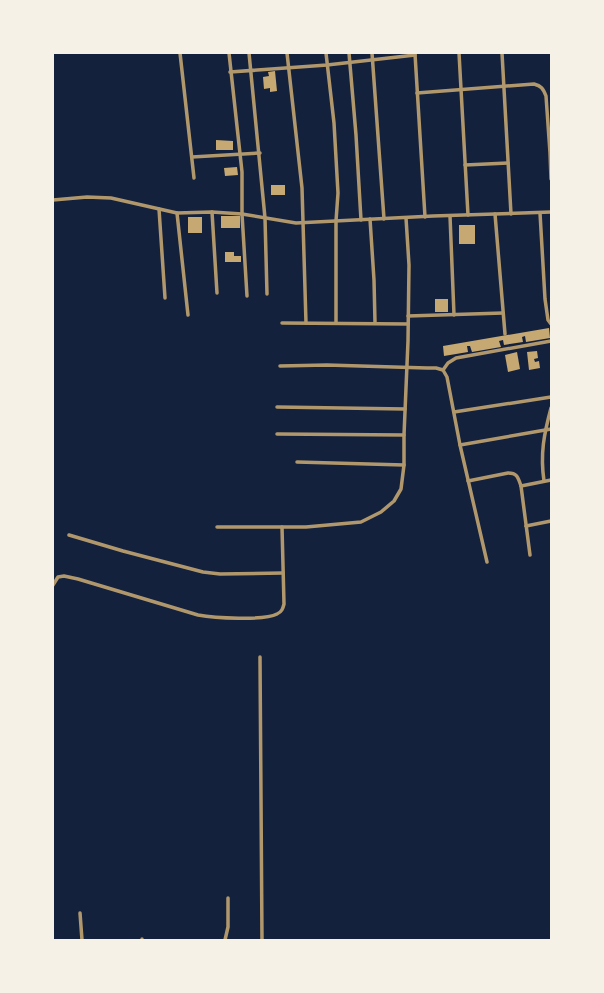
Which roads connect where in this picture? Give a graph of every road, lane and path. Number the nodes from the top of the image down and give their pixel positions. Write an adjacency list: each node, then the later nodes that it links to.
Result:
1 (180, 53): 22 (street)
2 (229, 53): 16 (street)
3 (249, 53): 15 (street)
4 (287, 53): 14 (street)
5 (326, 53): 13 (street)
6 (350, 53): 12 (street)
7 (372, 53): 11 (street)
8 (459, 53): 18 (street)
9 (502, 53): 17 (street)
10 (415, 54): 11 (street); 19 (street)
11 (373, 60): 12 (street); 41 (street)
12 (350, 62): 13 (street); 42 (street)
13 (327, 65): 14 (street); 44 (street)
14 (288, 68): 15 (street); 45 (street)
15 (251, 71): 16 (street); 20 (street)
16 (230, 72): 21 (street)
17 (504, 86): 18 (street); 23 (street); 26 (street)
18 (461, 91): 19 (street); 24 (street)
19 (417, 93): 38 (street)
20 (260, 153): 21 (street); 39 (street)
21 (240, 154): 22 (street); 33 (street)
22 (192, 157): 25 (street)
23 (508, 163): 24 (street); 35 (street)
24 (465, 165): 36 (street)
25 (194, 178)
26 (551, 179)
27 (53, 200): 28 (street)
28 (159, 209): 31 (street); 49 (street)
29 (212, 212): 31 (street); 33 (street); 46 (street)
30 (551, 212): 32 (street)
31 (177, 213): 51 (street)
32 (540, 213): 35 (street); 59 (street)
33 (242, 214): 39 (street); 48 (street)
34 (495, 214): 35 (street); 36 (street); 50 (street)
35 (511, 214)
36 (468, 215): 37 (street)
37 (450, 216): 38 (street); 52 (street)
38 (425, 217): 40 (street)
39 (265, 218): 45 (street); 47 (street)
40 (406, 218): 41 (street); 53 (street)
41 (384, 219): 43 (street)
42 (361, 220): 43 (street); 44 (street)
43 (370, 220): 57 (street)
44 (336, 221): 45 (street); 56 (street)
45 (304, 223): 55 (street)
46 (217, 293)
47 (267, 294)
48 (247, 296)
49 (165, 298)
50 (503, 313): 52 (street); 60 (street)
51 (188, 315)
52 (454, 315): 53 (street)
53 (408, 316): 58 (street)
54 (282, 323): 55 (street)
55 (306, 323): 56 (street)
56 (336, 323): 57 (street)
57 (375, 323): 58 (street)
58 (408, 324): 63 (street)
59 (551, 324)
60 (505, 334)
61 (551, 341): 64 (street)
62 (280, 366): 63 (street)
63 (406, 368): 64 (street); 68 (street)
64 (443, 370): 69 (street)
65 (551, 397): 69 (street)
66 (277, 407): 68 (street)
67 (551, 408): 71 (street)
68 (405, 409): 73 (street)
69 (454, 412): 74 (street)
70 (551, 429): 71 (street)
71 (545, 430): 74 (street); 79 (street)
72 (277, 434): 73 (street)
73 (404, 435): 76 (street)
74 (460, 445): 78 (street)
75 (297, 462): 76 (street)
76 (404, 464): 84 (street)
77 (551, 480): 79 (street)
78 (468, 481): 80 (street); 87 (street)
79 (544, 481): 80 (street)
80 (521, 486): 82 (street)
81 (551, 521): 82 (street)
82 (526, 526): 86 (street)
83 (217, 527): 84 (street)
84 (282, 527): 88 (street)
85 (69, 535): 88 (street)
86 (530, 555)
87 (486, 562)
88 (284, 573): 89 (street)
89 (53, 585)
90 (260, 657): 95 (street)
91 (228, 898): 94 (street)
92 (80, 913): 93 (street)
93 (82, 940)
94 (225, 940)
95 (262, 940)

